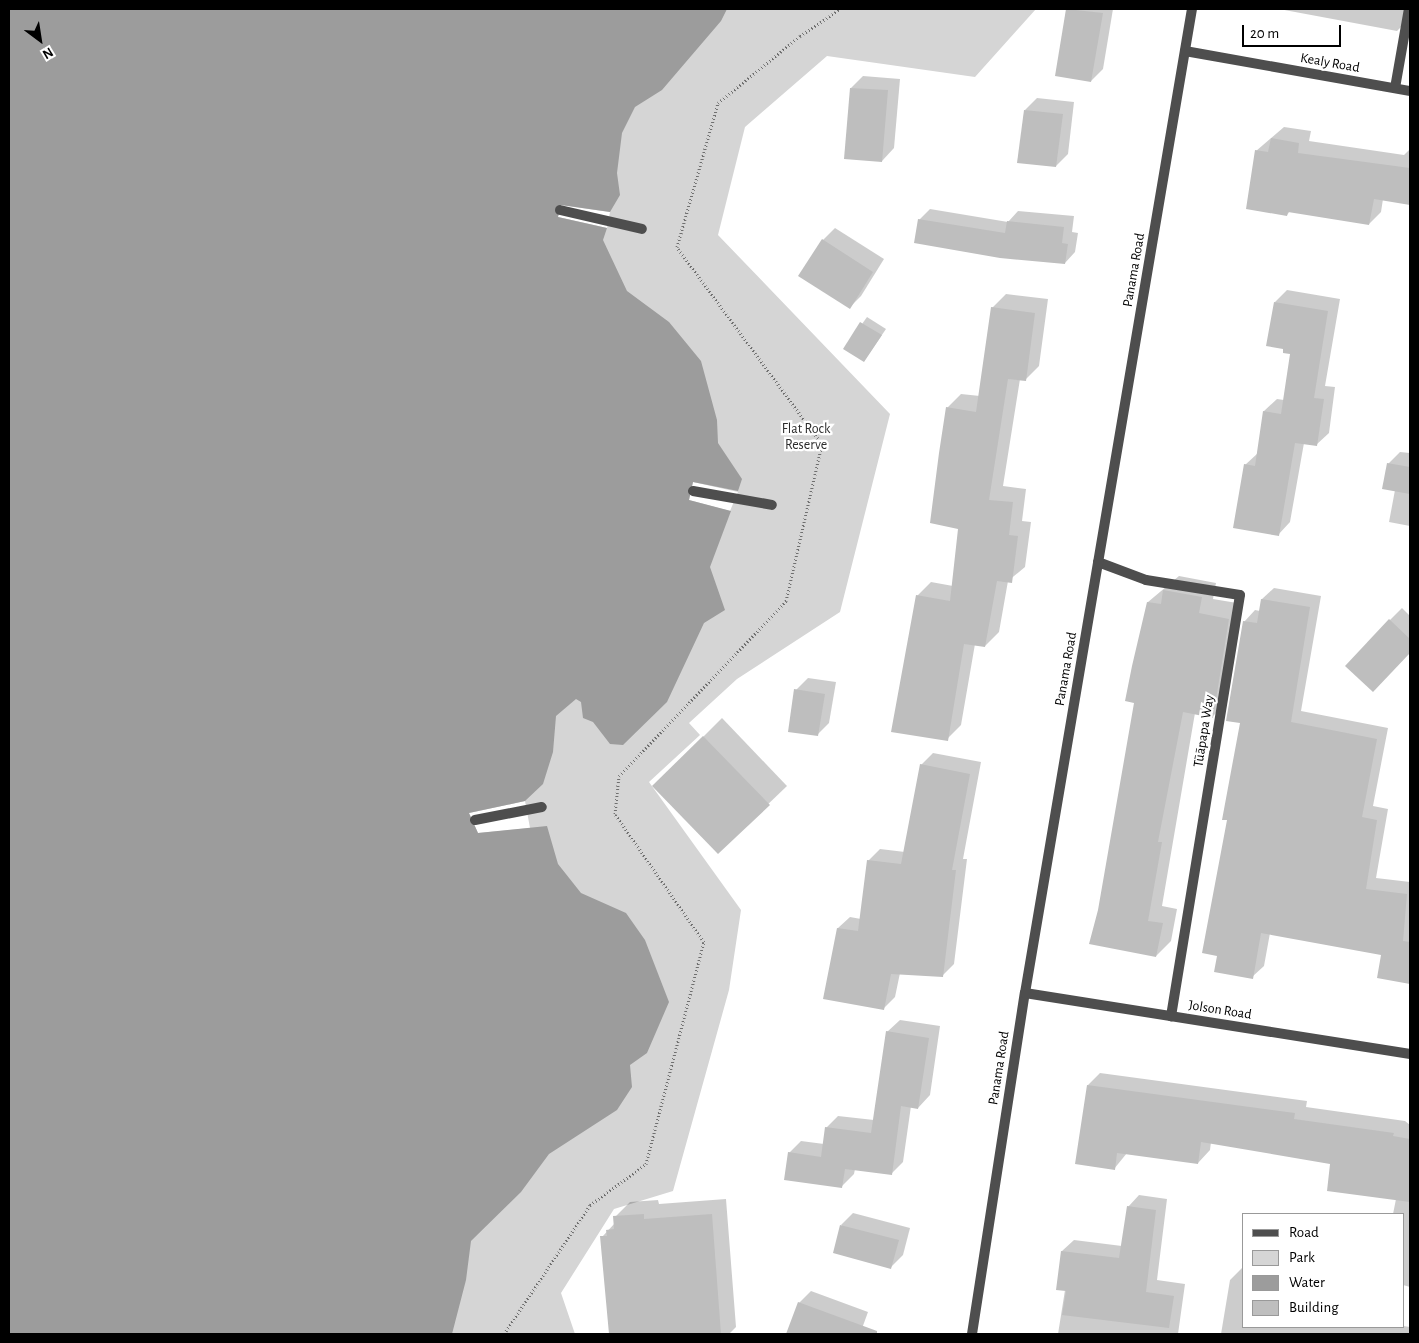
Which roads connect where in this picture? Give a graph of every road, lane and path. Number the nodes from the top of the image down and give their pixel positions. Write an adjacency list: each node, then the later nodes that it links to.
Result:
1 (840, 9): 17 (path)
2 (1192, 9): 4 (street, Panama Road)
3 (1409, 9): 5 (street)
4 (1185, 52): 5 (street, Kealy Road); 11 (street, Panama Road)
5 (1395, 88): 6 (street, Kealy Road)
6 (1410, 91)
7 (560, 210): 8 (street)
8 (642, 229)
9 (692, 491): 10 (street)
10 (772, 505)
11 (1098, 562): 14 (street, Panama Road); 15 (street, Tūāpapa Way)
12 (542, 807): 13 (street)
13 (475, 820)
14 (1025, 993): 15 (street, Jolson Road); 18 (street, Panama Road)
15 (1172, 1016): 16 (street, Jolson Road)
16 (1410, 1054)
17 (504, 1334)
18 (972, 1334)

